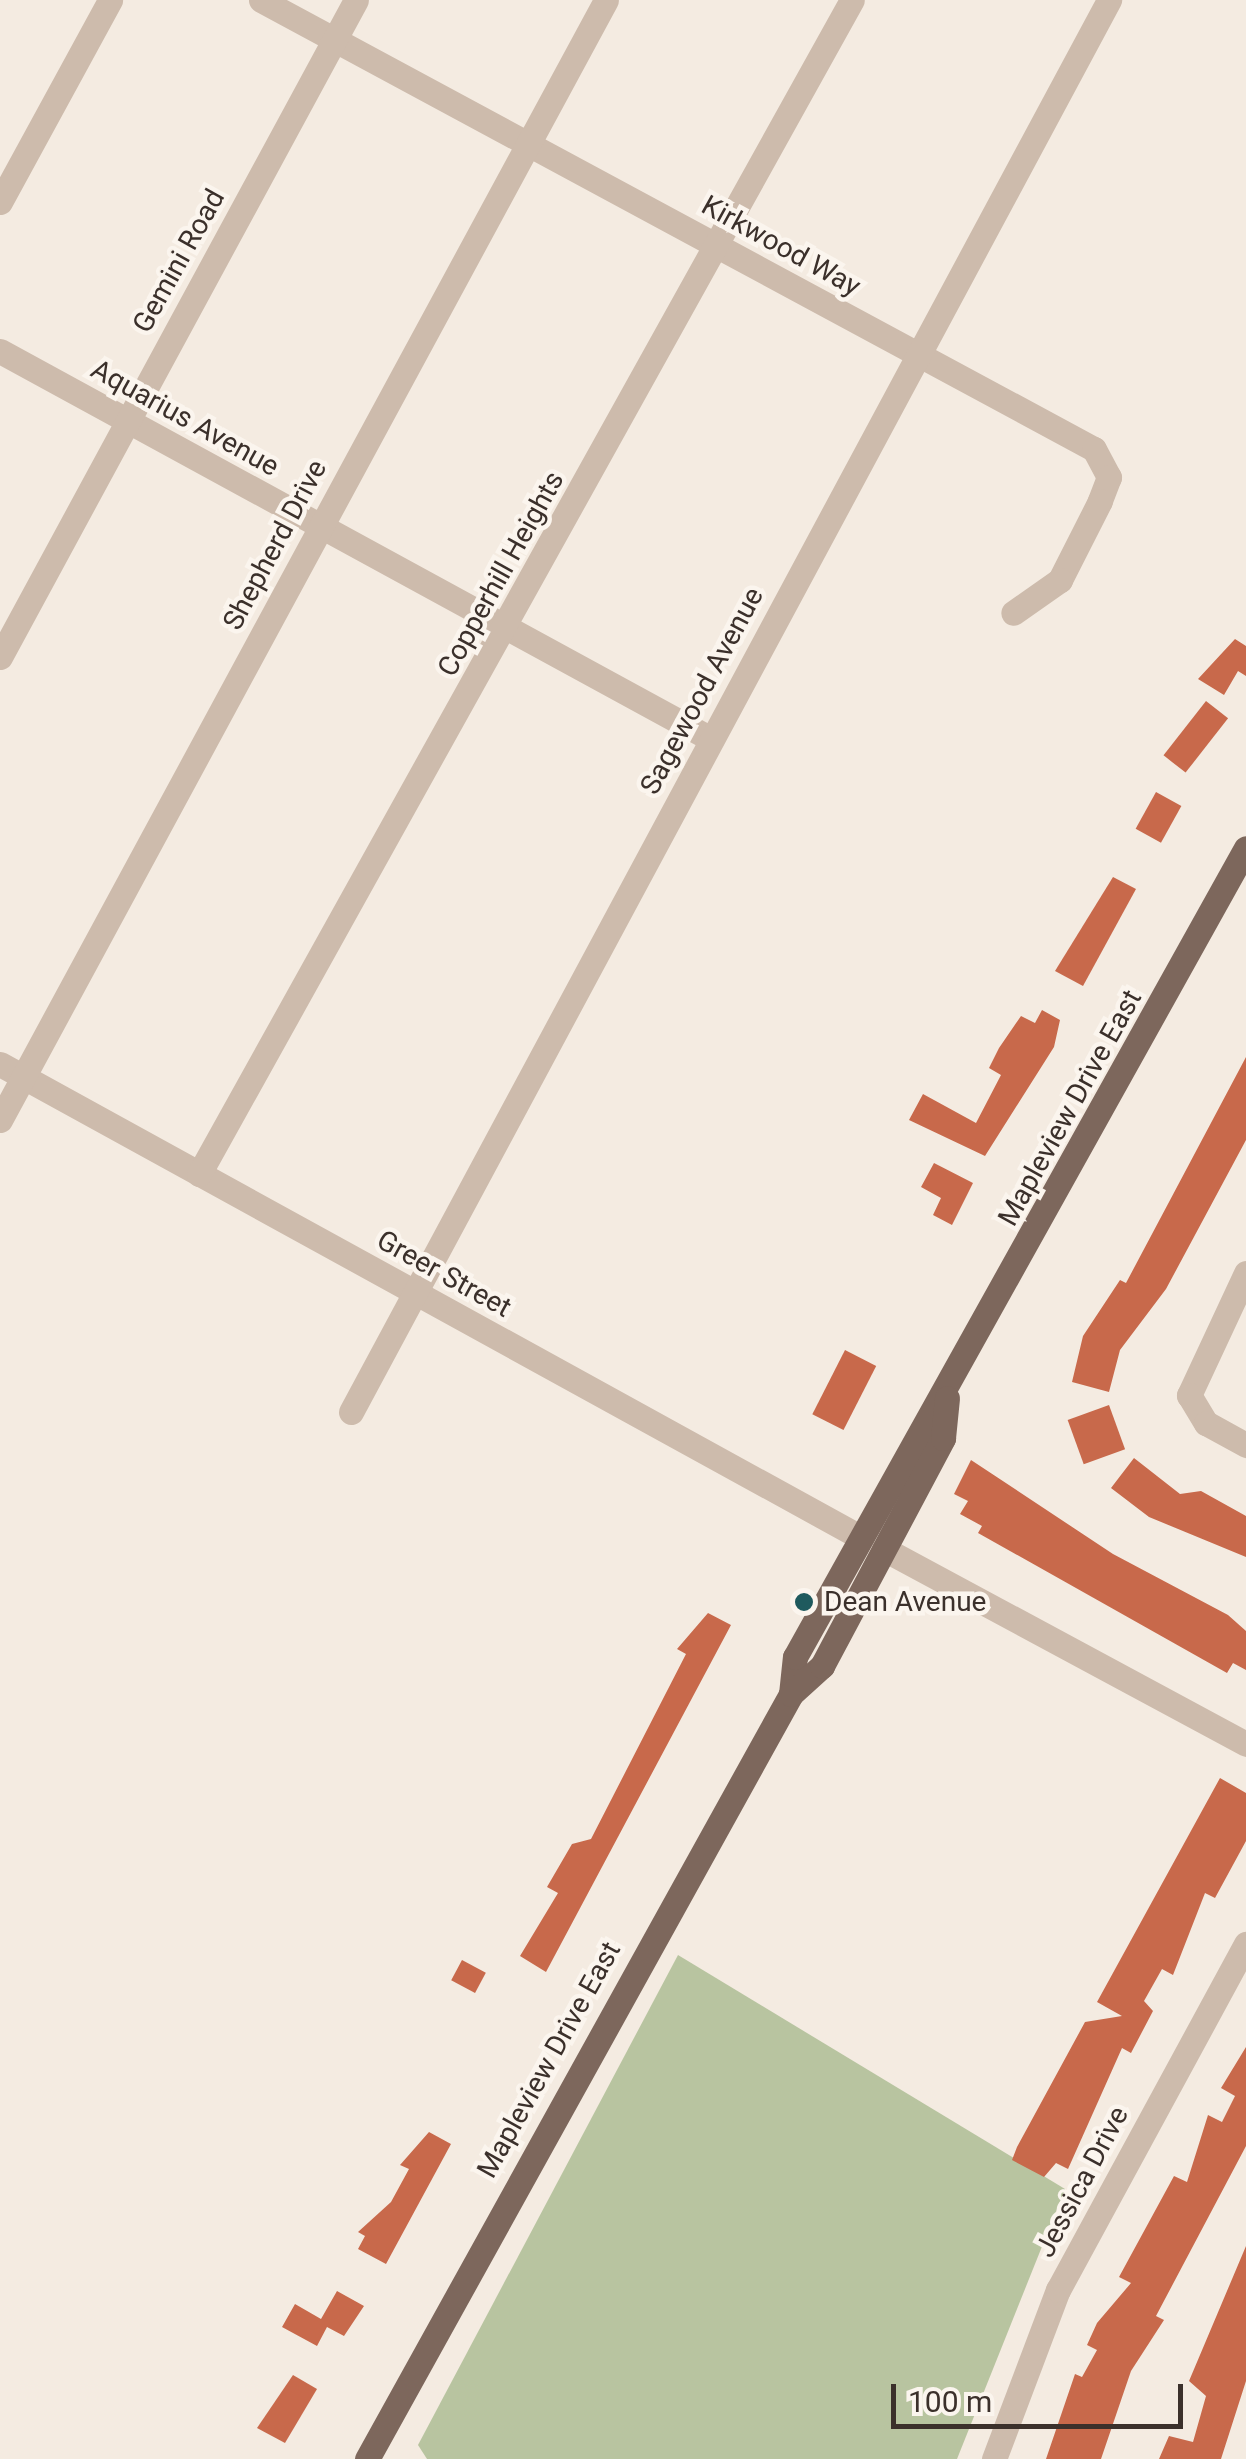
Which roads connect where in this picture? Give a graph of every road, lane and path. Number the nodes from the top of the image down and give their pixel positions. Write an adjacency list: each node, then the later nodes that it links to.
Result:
1 (110, 0): 9 (street)
2 (260, 0): 7 (street, Kirkwood Way)
3 (356, 0): 7 (street, Gemini Road)
4 (606, 0): 8 (street, Shepherd Drive)
5 (852, 0): 10 (street, Copperhill Heights)
6 (1109, 0): 12 (street, Sagewood Avenue)
7 (335, 40): 8 (street, Kirkwood Way); 13 (street, Gemini Road)
8 (527, 144): 10 (street, Kirkwood Way); 14 (street, Shepherd Drive)
9 (0, 202)
10 (718, 245): 12 (street, Kirkwood Way); 16 (street, Copperhill Heights)
11 (0, 351): 13 (street, Aquarius Avenue)
12 (916, 354): 15 (street, Kirkwood Way); 18 (street, Sagewood Avenue)
13 (126, 420): 14 (street, Aquarius Avenue); 17 (street, Gemini Road)
14 (320, 526): 16 (street, Aquarius Avenue); 21 (street, Shepherd Drive)
15 (1014, 613)
16 (506, 627): 18 (street, Aquarius Avenue); 23 (street, Copperhill Heights)
17 (0, 658)
18 (711, 739): 25 (street, Sagewood Avenue)
19 (1246, 848): 26 (main road, Mapleview Drive East)
20 (0, 1064): 21 (street, Greer Street)
21 (23, 1077): 22 (street, Shepherd Drive); 23 (street, Greer Street)
22 (0, 1120)
23 (199, 1174): 25 (street, Greer Street)
24 (1246, 1274): 28 (street)
25 (414, 1292): 27 (street, Sagewood Avenue); 29 (street, Greer Street)
26 (946, 1398): 29 (main road, Mapleview Drive East); 30 (main road, Mapleview Drive East)
27 (351, 1412)
28 (1246, 1445)
29 (860, 1537): 31 (main road, Mapleview Drive East)
30 (884, 1549): 31 (main road, Mapleview Drive East); 32 (street)
31 (791, 1694): 34 (main road, Mapleview Drive East)
32 (1246, 1744)
33 (1246, 1944): 35 (street, Jessica Drive)
34 (367, 2459)
35 (994, 2459)

